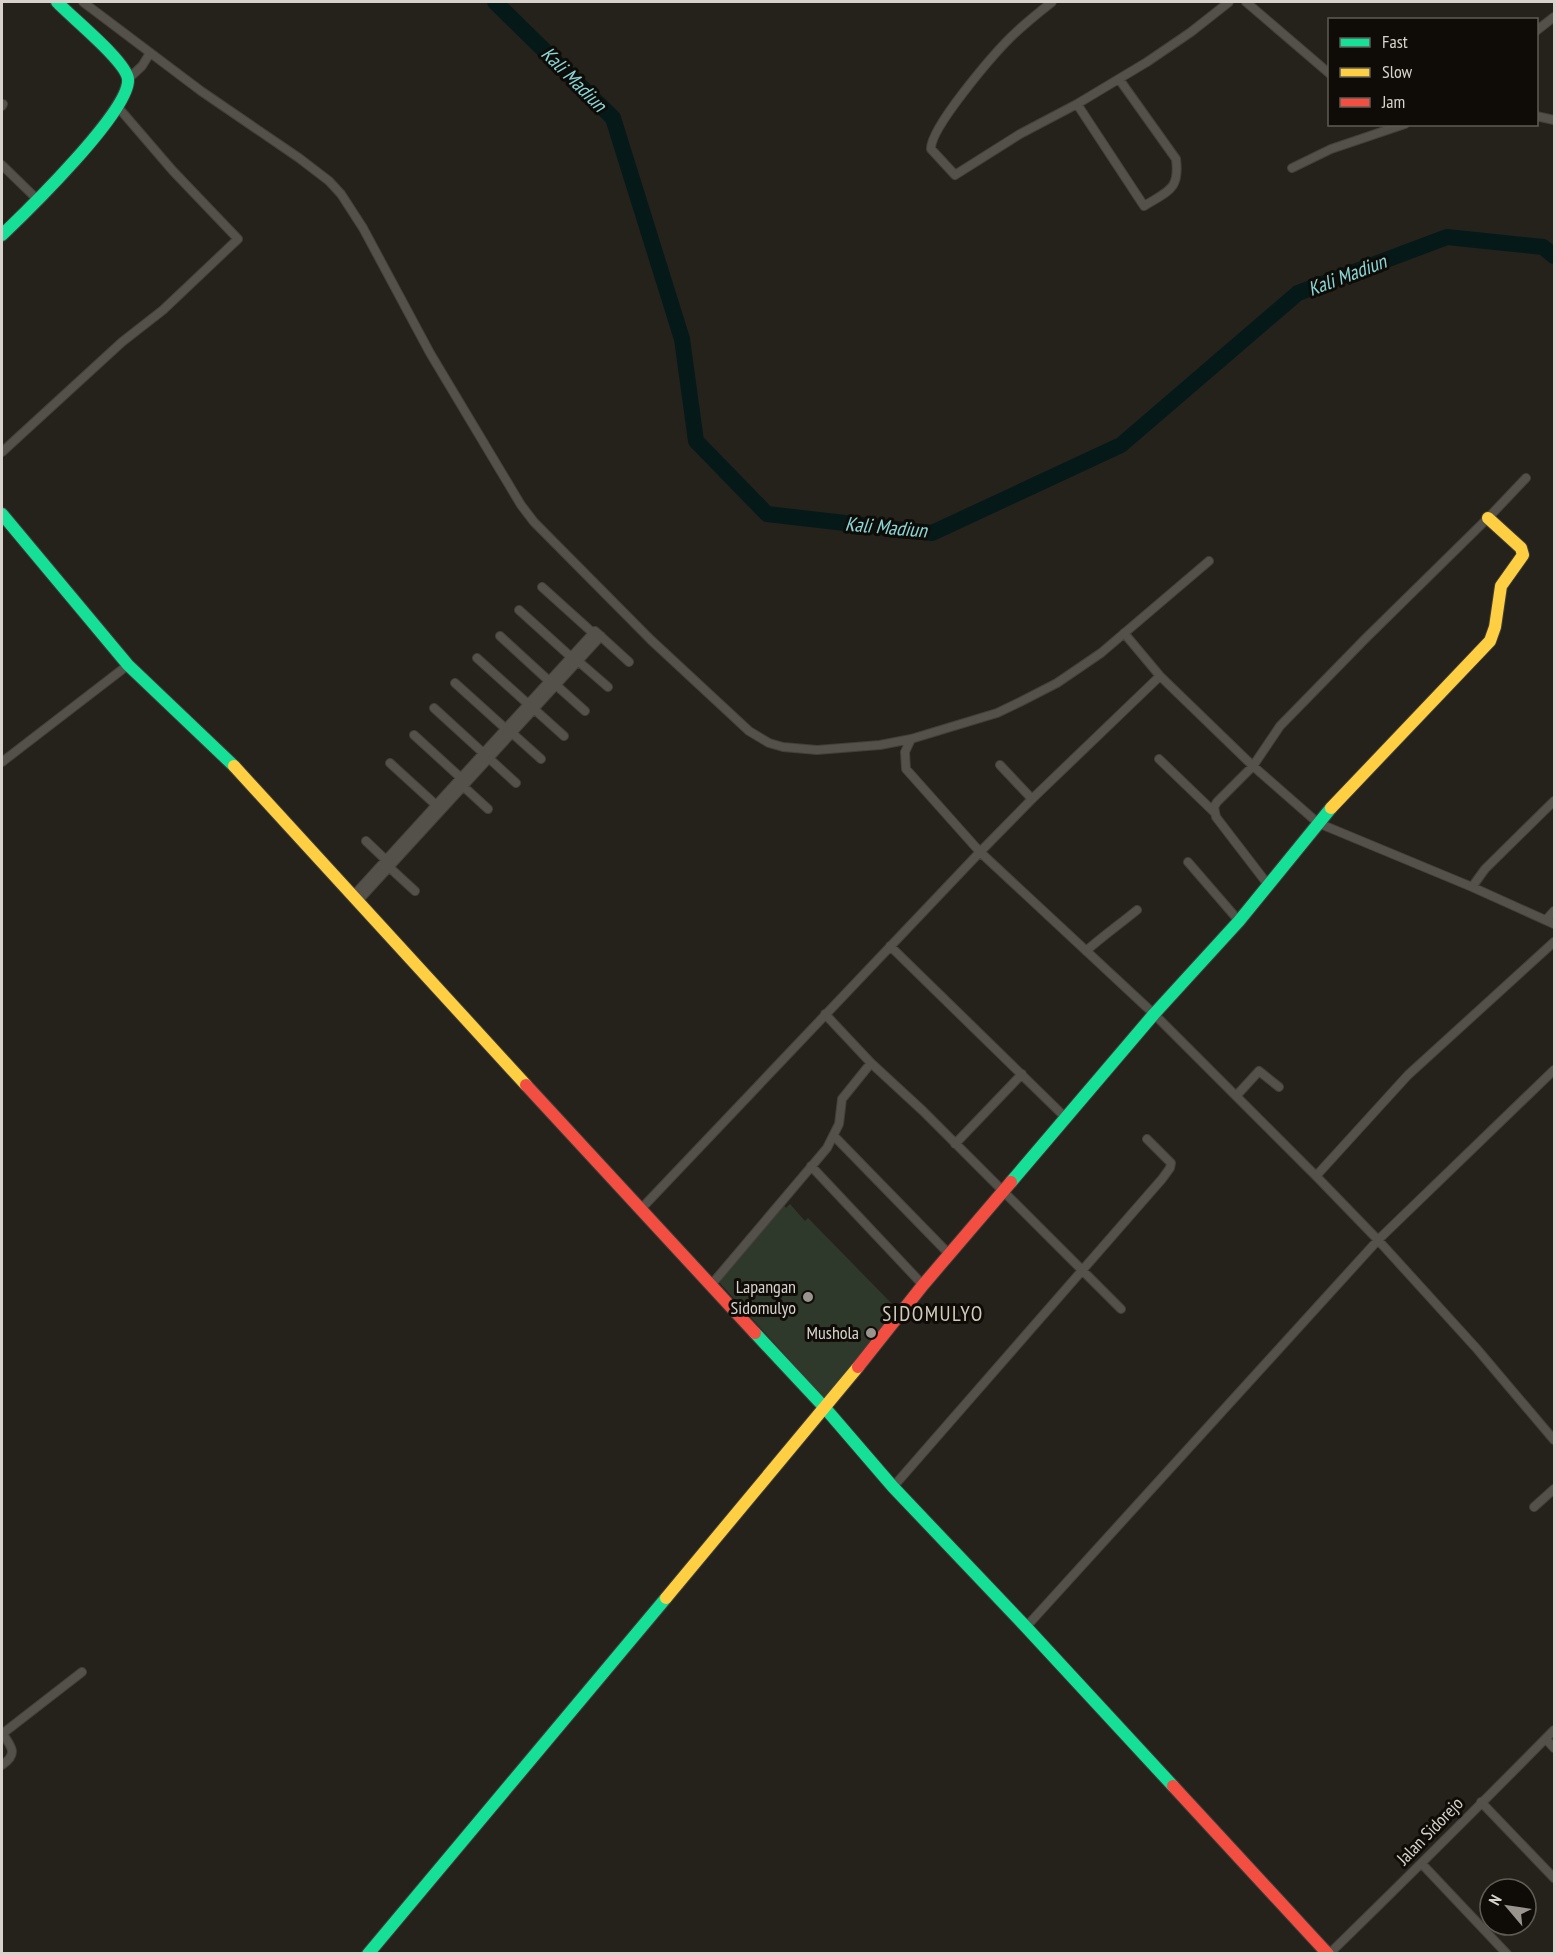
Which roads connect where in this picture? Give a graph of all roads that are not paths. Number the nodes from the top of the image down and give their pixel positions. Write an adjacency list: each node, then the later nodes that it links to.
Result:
1 (57, 2): 10 (main road)
2 (83, 2): 8 (street)
3 (1052, 2): 12 (street)
4 (1229, 2): 11 (street)
5 (1246, 2): 9 (street)
6 (1554, 17): 7 (street)
7 (1538, 29)
8 (150, 53): 10 (street); 47 (street)
9 (1328, 73)
10 (128, 79): 13 (main road)
11 (1119, 79): 12 (street); 12 (street)
12 (1077, 104)
13 (117, 106): 21 (main road); 23 (street)
14 (1538, 116): 15 (street)
15 (1554, 120)
16 (1374, 126): 18 (street)
17 (1398, 126): 18 (street)
18 (1379, 132): 20 (street)
19 (2, 165): 21 (street)
20 (1292, 168)
21 (39, 201): 22 (main road)
22 (2, 235)
23 (2, 452)
24 (1526, 478): 26 (street)
25 (2, 514): 36 (main road)
26 (1488, 518): 54 (street); 62 (main road)
27 (1209, 561): 30 (street)
28 (542, 587): 31 (street)
29 (519, 610): 34 (street)
30 (1124, 633): 37 (street); 47 (street)
31 (597, 635): 34 (street); 35 (street)
32 (500, 636): 39 (street)
33 (477, 658): 41 (street)
34 (575, 659): 39 (street); 40 (street)
35 (628, 662)
36 (128, 665): 51 (street); 70 (main road)
37 (1160, 676): 54 (street); 57 (street)
38 (455, 683): 44 (street)
39 (553, 683): 41 (street); 43 (street)
40 (608, 687)
41 (531, 707): 44 (street); 46 (street)
42 (434, 708): 48 (street)
43 (585, 711)
44 (509, 731): 48 (street); 49 (street)
45 (414, 735): 55 (street)
46 (564, 736)
47 (911, 739): 64 (street)
48 (487, 756): 55 (street); 56 (street)
49 (541, 759)
50 (1160, 759): 61 (street)
51 (2, 762)
52 (390, 763): 59 (street)
53 (1000, 765): 57 (street)
54 (1253, 766): 61 (street); 62 (street)
55 (462, 782): 59 (street); 60 (street); 66 (street)
56 (516, 783)
57 (1032, 799): 64 (street)
58 (1554, 801): 68 (street)
59 (436, 805): 66 (street)
60 (488, 808)
61 (1214, 812): 67 (street)
62 (1318, 823): 67 (main road); 68 (street)
63 (366, 842): 66 (street)
64 (980, 852): 76 (street); 77 (street)
65 (1188, 862): 73 (street)
66 (388, 864): 69 (street); 70 (street)
67 (1269, 886): 73 (main road)
68 (1472, 887): 74 (street)
69 (415, 891)
70 (356, 898): 92 (main road)
71 (1137, 910): 77 (street)
72 (1554, 911): 74 (street)
73 (1239, 921): 79 (main road)
74 (1550, 922)
75 (1554, 942): 90 (street)
76 (890, 946): 78 (street); 82 (street)
77 (1086, 951): 79 (street)
78 (825, 1014): 80 (street); 92 (street)
79 (1154, 1014): 84 (street); 85 (main road)
80 (871, 1063): 86 (street); 88 (street)
81 (1554, 1070): 93 (street)
82 (1022, 1074): 85 (street); 88 (street)
83 (1279, 1087): 84 (street)
84 (1236, 1096): 90 (street)
85 (1066, 1118): 91 (main road)
86 (834, 1136): 89 (street); 94 (street)
87 (1147, 1140): 95 (street)
88 (955, 1144): 91 (street)
89 (811, 1166): 96 (street); 97 (street)
90 (1316, 1176): 93 (street)
91 (1004, 1191): 94 (main road); 95 (street)
92 (640, 1210): 96 (main road)
93 (1378, 1240): 100 (street); 104 (street)
94 (950, 1255): 97 (main road)
95 (1083, 1271): 98 (street); 101 (street)
96 (711, 1285): 99 (main road)
97 (923, 1285): 99 (main road)
98 (1121, 1309)
99 (825, 1408): 101 (main road); 114 (main road)
100 (1554, 1440)
101 (894, 1486): 104 (main road)
102 (1554, 1489): 103 (street)
103 (1534, 1507)
104 (1026, 1627): 115 (main road)
105 (82, 1672): 107 (street)
106 (1554, 1730): 108 (street, Jalan Sidorejo)
107 (2, 1734): 110 (street)
108 (1546, 1739): 109 (street); 111 (street, Jalan Sidorejo)
109 (1554, 1748)
110 (2, 1765)
111 (1481, 1802): 112 (street, Jalan Sidorejo); 113 (street)
112 (1422, 1864): 115 (street, Jalan Sidorejo); 116 (street)
113 (1554, 1878)
114 (368, 1953)
115 (1328, 1953)
116 (1507, 1953)

